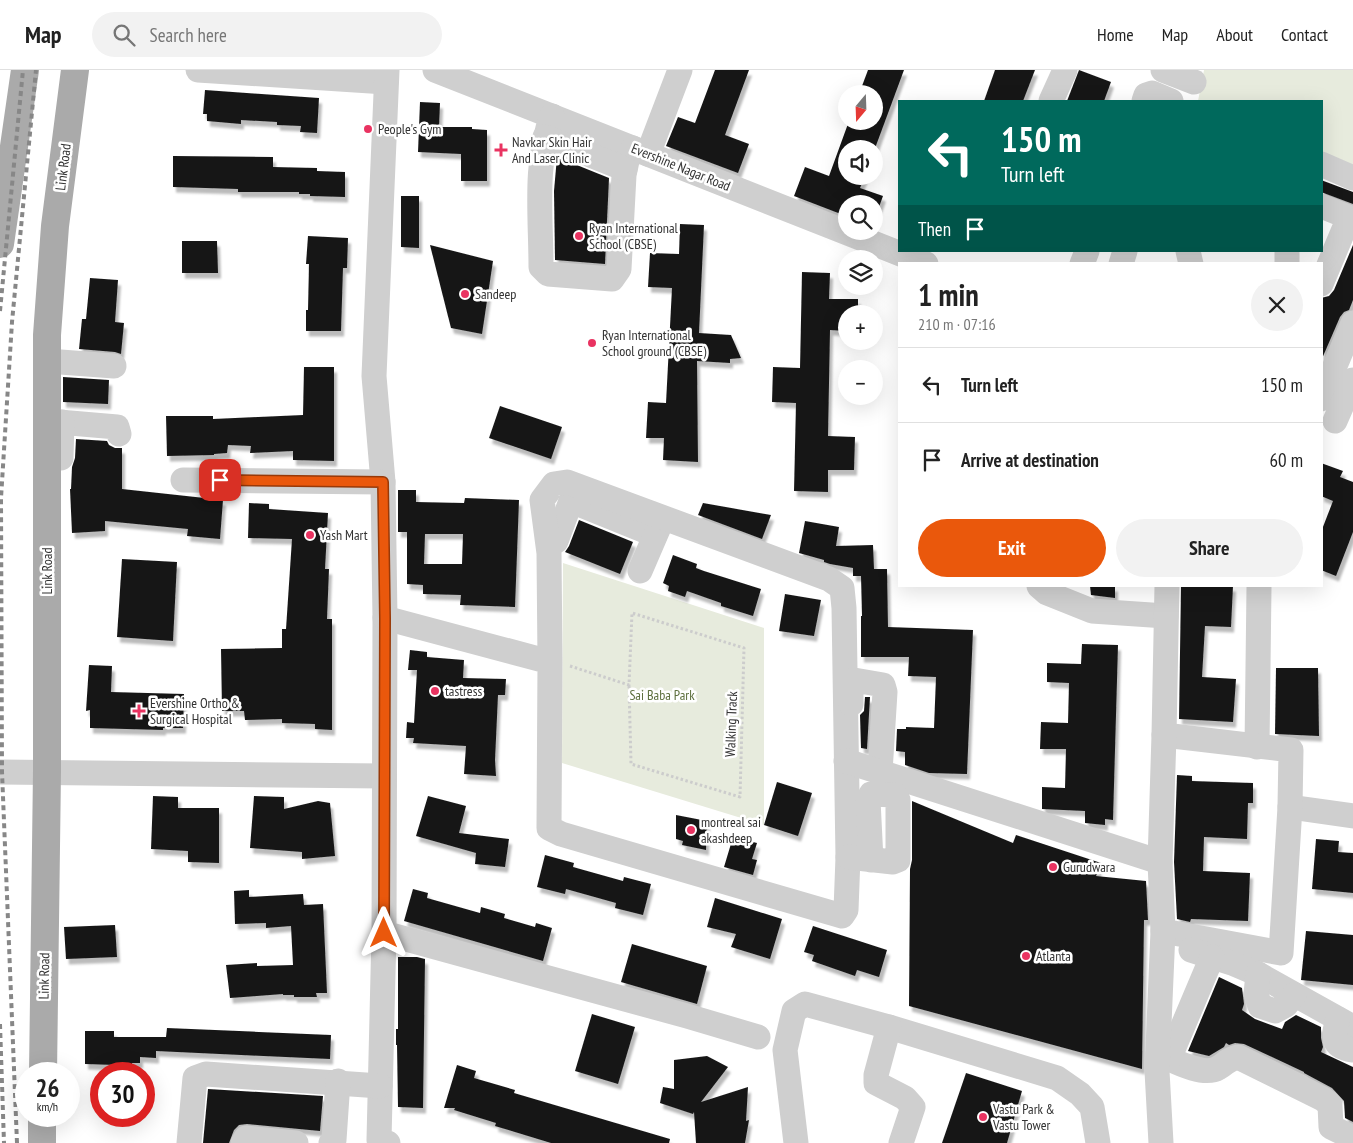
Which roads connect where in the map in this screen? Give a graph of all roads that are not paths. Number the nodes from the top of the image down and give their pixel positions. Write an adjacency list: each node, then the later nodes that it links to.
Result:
1 (25, 70): 18 (main road)
2 (75, 70): 22 (main road, Link Road)
3 (198, 70): 8 (street)
4 (435, 70): 13 (street, Evershine Nagar Road)
5 (680, 70): 14 (street)
6 (1064, 70): 10 (street)
7 (1163, 70): 9 (street)
8 (386, 76): 31 (street)
9 (1193, 78)
10 (1051, 100)
11 (1144, 100): 12 (street)
12 (1169, 100)
13 (549, 127): 14 (street, Evershine Nagar Road); 14 (street)
14 (636, 157): 19 (street, Evershine Nagar Road)
15 (1323, 165): 16 (street)
16 (1353, 178)
17 (1323, 207): 20 (street)
18 (0, 244)
19 (921, 262)
20 (1323, 279)
21 (1353, 323): 25 (street)
22 (54, 361): 23 (street); 26 (main road, Link Road)
23 (114, 366)
24 (1353, 380): 27 (street)
25 (1323, 394)
26 (55, 414): 28 (street); 29 (street); 46 (main road, Link Road)
27 (1337, 421)
28 (119, 434)
29 (61, 458)
30 (183, 480): 31 (street)
31 (383, 482): 40 (street)
32 (573, 493): 33 (street); 34 (street); 41 (street)
33 (659, 526): 35 (street); 42 (street)
34 (556, 541)
35 (640, 572)
36 (1040, 587): 39 (street)
37 (1167, 587): 39 (street)
38 (1259, 587): 44 (street)
39 (1166, 616): 43 (street)
40 (385, 618): 41 (street); 48 (street)
41 (560, 664): 52 (street)
42 (848, 714): 45 (street); 49 (street); 49 (street)
43 (1164, 735): 44 (street); 53 (street)
44 (1257, 747): 50 (street)
45 (846, 761): 49 (street); 49 (street)
46 (47, 771): 47 (street); 48 (street); 62 (main road, Link Road)
47 (0, 772)
48 (384, 776): 54 (street)
49 (870, 783): 52 (street); 52 (street); 53 (street)
50 (1290, 807): 51 (street); 55 (street)
51 (1353, 816)
52 (859, 858)
53 (1160, 862): 55 (street)
54 (384, 933): 59 (street); 64 (street)
55 (1163, 936): 56 (street); 61 (street)
56 (1212, 957): 57 (street); 61 (street)
57 (1346, 1023): 60 (street)
58 (889, 1027): 73 (street); 74 (street); 75 (street)
59 (758, 1037)
60 (1353, 1050)
61 (1163, 1056): 66 (street); 76 (street)
62 (43, 1062)
63 (338, 1081): 64 (street); 68 (street); 71 (street)
64 (380, 1086): 72 (street)
65 (42, 1127): 67 (main road)
66 (1353, 1138)
67 (42, 1143)
68 (188, 1143)
69 (243, 1143): 70 (street)
70 (296, 1143)
71 (331, 1143)
72 (388, 1143)
73 (796, 1143)
74 (901, 1143)
75 (1098, 1143)
76 (1161, 1143)

